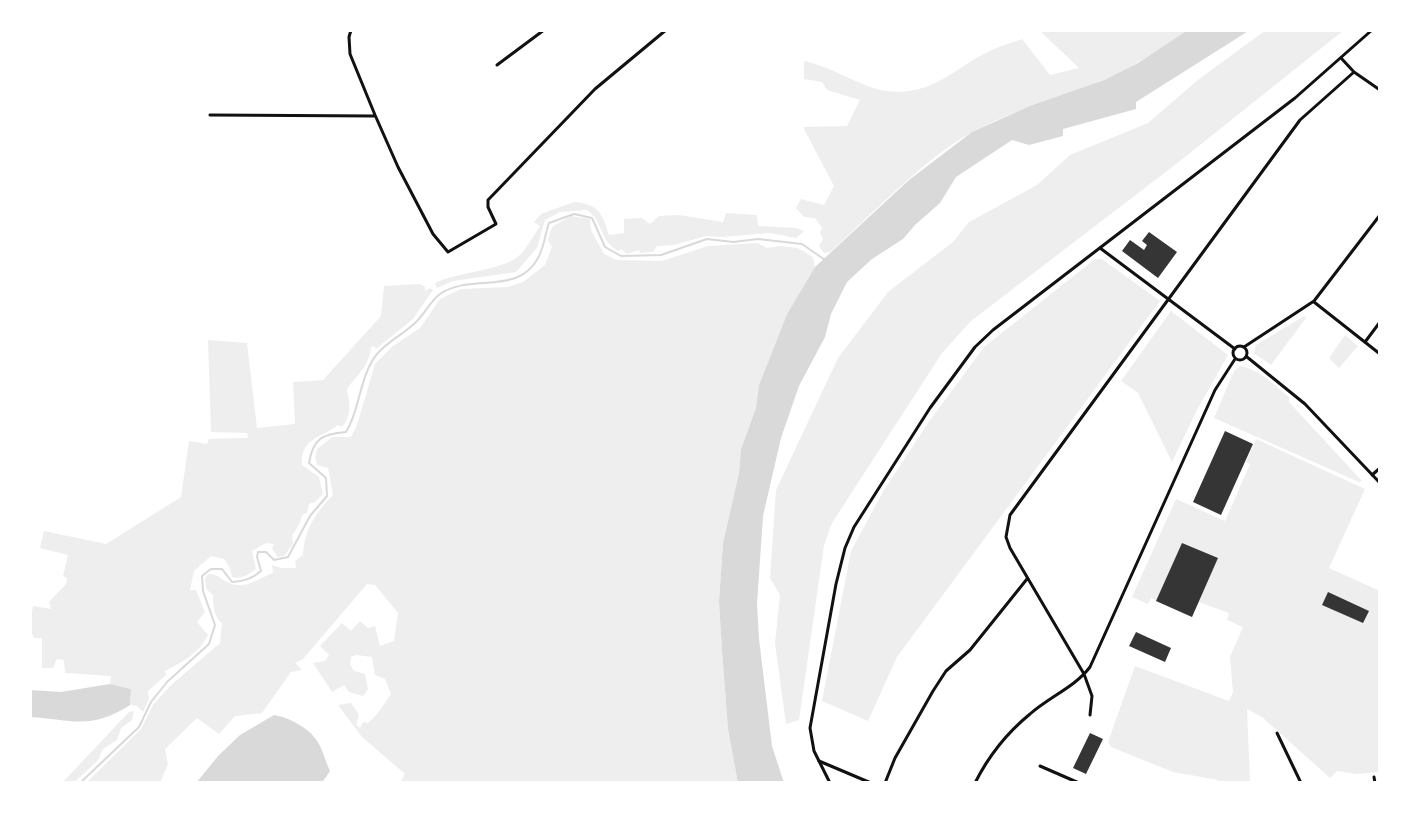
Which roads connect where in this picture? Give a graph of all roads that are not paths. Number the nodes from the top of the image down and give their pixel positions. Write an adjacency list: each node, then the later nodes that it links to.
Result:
1 (351, 30): 10 (street)
2 (544, 30): 6 (street)
3 (666, 30): 10 (street)
4 (1372, 30): 5 (street)
5 (1341, 58): 7 (street); 12 (street)
6 (497, 65)
7 (1354, 72): 8 (street); 13 (street)
8 (1380, 90)
9 (210, 115): 10 (street)
10 (375, 115)
11 (1380, 215): 14 (street)
12 (1099, 248): 13 (street); 29 (street)
13 (1169, 299): 18 (street); 25 (street)
14 (1314, 301): 16 (street); 17 (street)
15 (1380, 322): 16 (street)
16 (1365, 342): 19 (street)
17 (1244, 347): 18 (street); 20 (street)
18 (1235, 349): 21 (street)
19 (1380, 354)
20 (1247, 357): 21 (street); 23 (street)
21 (1235, 359): 26 (street)
22 (1380, 468): 23 (street)
23 (1372, 475): 24 (street)
24 (1380, 483)
25 (1027, 579): 26 (street); 34 (street)
26 (1084, 674): 27 (street); 35 (street)
27 (1090, 715)
28 (1277, 733): 37 (street)
29 (818, 760): 32 (street); 33 (street)
30 (1040, 766): 36 (street)
31 (1374, 777): 38 (street)
32 (830, 783)
33 (871, 783)
34 (885, 783)
35 (975, 783)
36 (1079, 783)
37 (1301, 783)
38 (1375, 783)

